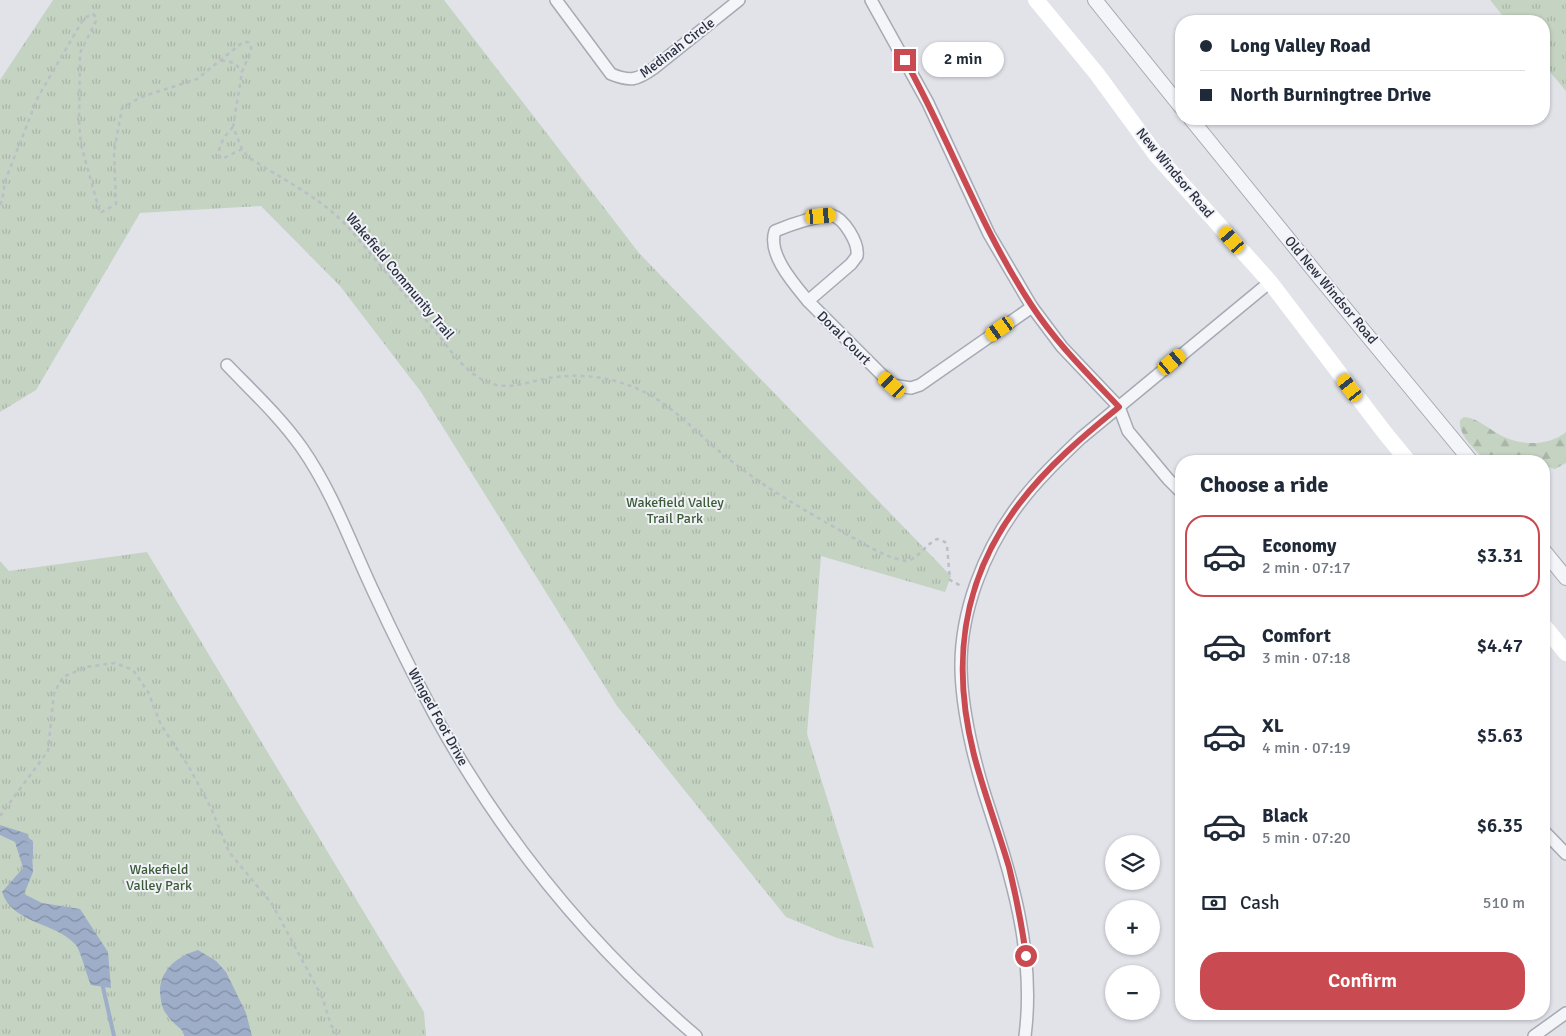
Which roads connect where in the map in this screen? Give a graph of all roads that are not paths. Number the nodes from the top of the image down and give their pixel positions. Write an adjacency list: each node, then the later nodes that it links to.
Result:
1 (556, 0): 2 (street, Medinah Circle)
2 (739, 0)
3 (871, 0): 10 (street)
4 (1036, 0): 8 (main road, New Windsor Road)
5 (1095, 0): 6 (street)
6 (1175, 100)
7 (1196, 125): 14 (street, Old New Windsor Road)
8 (1270, 282): 12 (street); 13 (main road, New Windsor Road)
9 (808, 301): 9 (street, Doral Court); 10 (street, Doral Court)
10 (1032, 307): 12 (street)
11 (227, 365): 23 (street, Winged Foot Drive)
12 (1119, 407): 15 (street); 24 (street)
13 (1403, 455)
14 (1466, 455)
15 (1175, 486)
16 (1550, 558): 17 (street)
17 (1566, 578)
18 (1550, 633): 19 (main road)
19 (1566, 653)
20 (1550, 837): 21 (street)
21 (1566, 854)
22 (1566, 1013): 25 (street)
23 (696, 1036)
24 (1025, 1036)
25 (1534, 1036)

